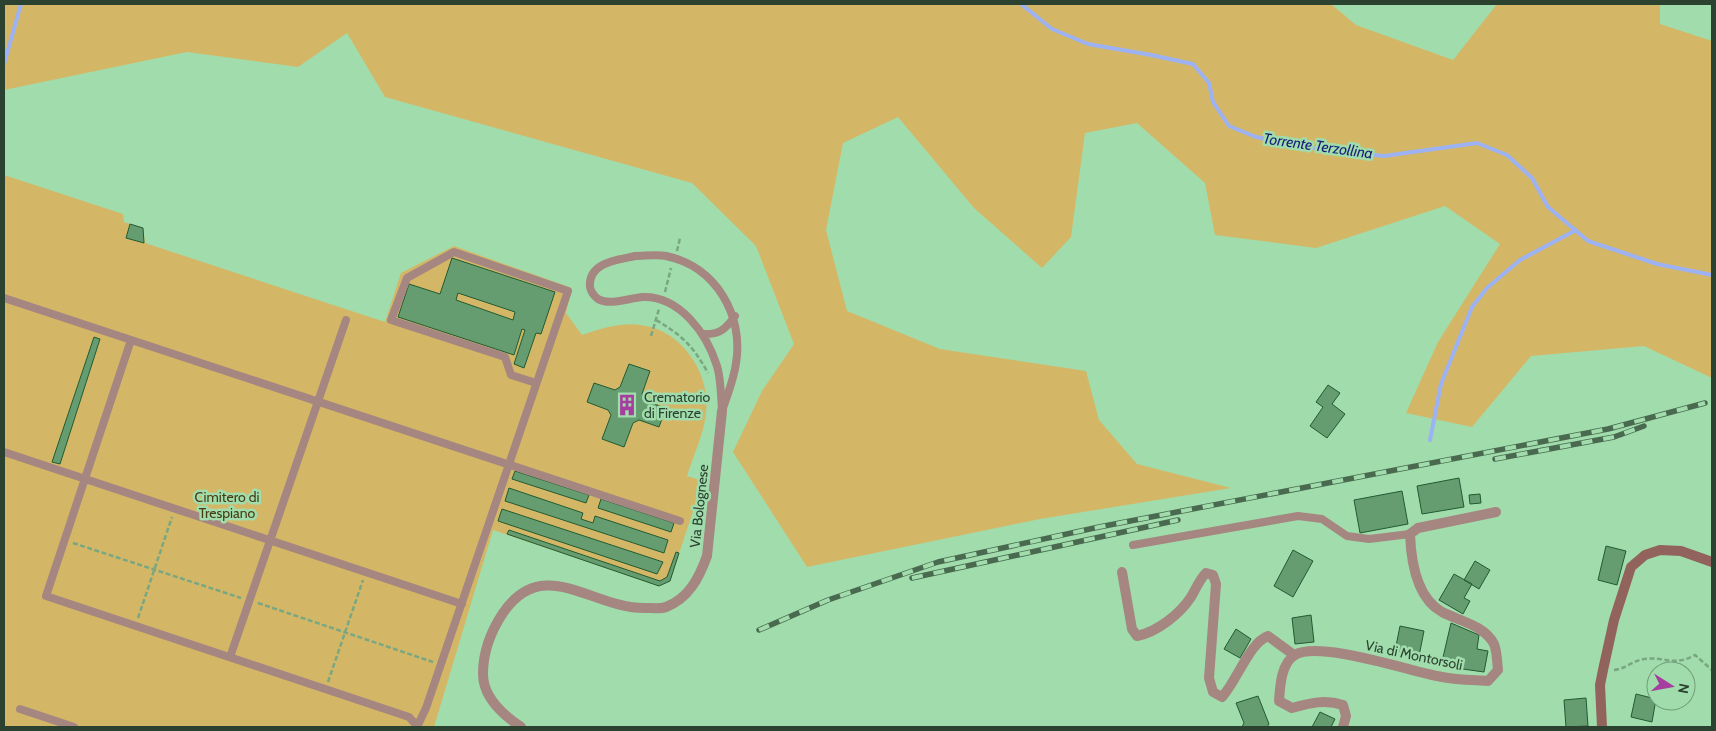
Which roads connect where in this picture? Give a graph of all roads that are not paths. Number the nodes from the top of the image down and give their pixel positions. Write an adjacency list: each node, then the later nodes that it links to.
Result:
1 (4, 298): 5 (lane)
2 (735, 316): 4 (lane); 4 (lane); 8 (lane)
3 (346, 320): 7 (lane)
4 (702, 334): 8 (lane)
5 (131, 340): 7 (lane); 11 (lane)
6 (536, 383): 6 (lane); 10 (lane)
7 (318, 402): 10 (lane); 15 (lane)
8 (722, 411): 23 (street, Via Bolognese)
9 (4, 452): 11 (lane)
10 (509, 465): 13 (lane); 19 (lane)
11 (85, 478): 15 (lane); 21 (lane)
12 (1496, 512): 14 (street)
13 (680, 521)
14 (1410, 534): 16 (lane); 20 (street, Via di Montorsoli)
15 (270, 540): 19 (lane); 21 (lane)
16 (1133, 544)
17 (1712, 562): 27 (street)
18 (1122, 572): 20 (street)
19 (462, 604): 25 (lane)
20 (1294, 655): 26 (street)
21 (230, 657): 25 (lane)
22 (20, 709): 24 (lane)
23 (517, 726)
24 (74, 727)
25 (417, 727)
26 (1343, 727)
27 (1602, 727)

